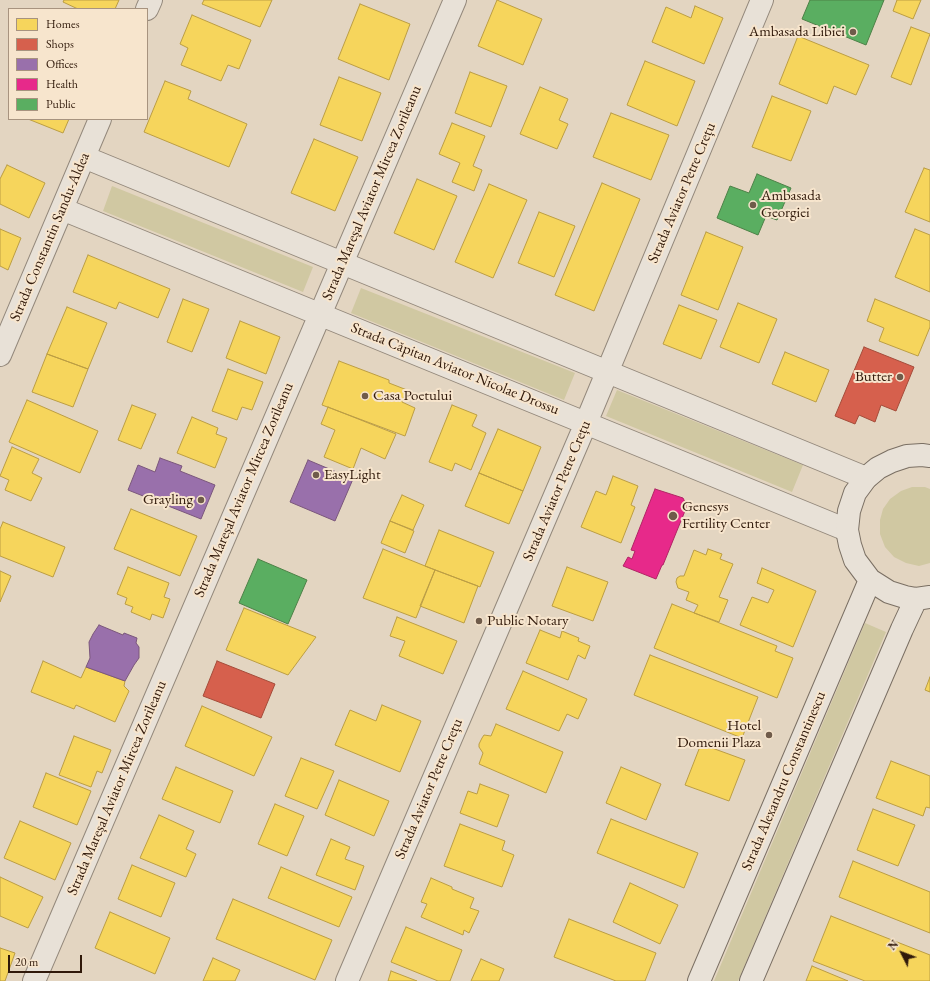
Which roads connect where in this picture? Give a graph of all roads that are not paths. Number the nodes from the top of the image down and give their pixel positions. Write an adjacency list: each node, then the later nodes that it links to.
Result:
1 (455, 0): 6 (street, Strada Mareșal Aviator Mircea Zorileanu)
2 (762, 0): 9 (street, Strada Aviator Petre Crețu)
3 (100, 120): 4 (street, Strada Constantin Sandu-Aldea)
4 (84, 157): 5 (street, Strada Constantin Sandu-Aldea); 6 (street)
5 (62, 209): 7 (street, Strada Căpitan Aviator Nicolae Drossu); 8 (street, Strada Constantin Sandu-Aldea)
6 (341, 262): 7 (street, Strada Mareșal Aviator Mircea Zorileanu); 9 (street)
7 (320, 314): 10 (street, Strada Căpitan Aviator Nicolae Drossu); 16 (street, Strada Mareșal Aviator Mircea Zorileanu)
8 (0, 355)
9 (607, 372): 10 (street, Strada Aviator Petre Crețu); 12 (street)
10 (586, 423): 13 (street, Strada Căpitan Aviator Nicolae Drossu); 17 (street, Strada Aviator Petre Crețu)
11 (927, 450): 12 (street)
12 (866, 478): 13 (street)
13 (847, 530): 14 (street)
14 (870, 580): 15 (street); 18 (street, Strada Alexandru Constantinescu)
15 (923, 598): 19 (street)
16 (34, 981)
17 (347, 981)
18 (699, 981)
19 (751, 981)

